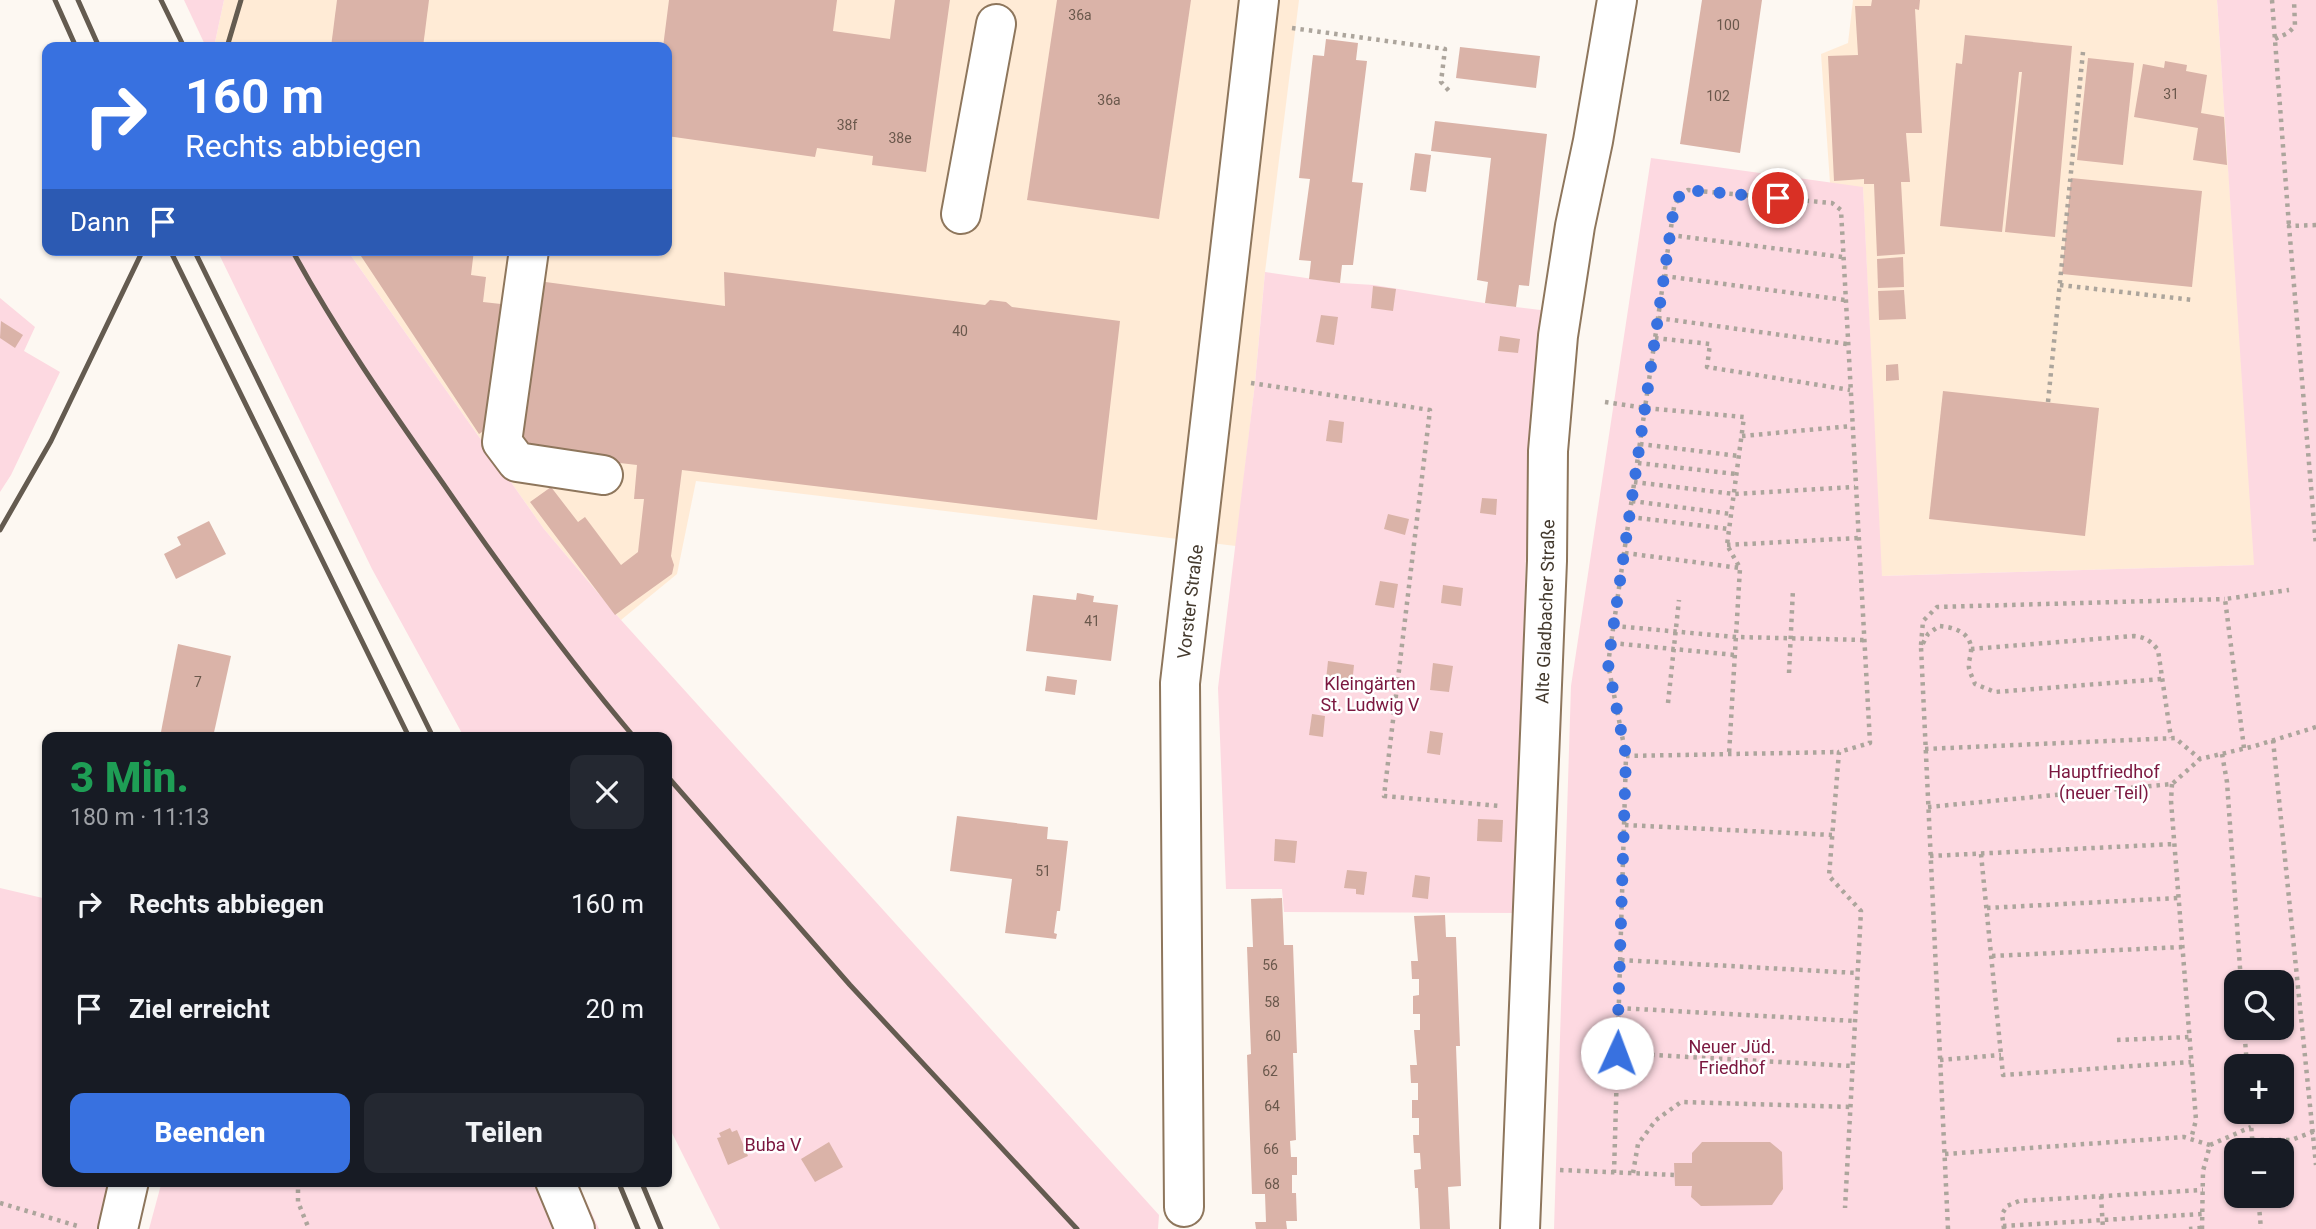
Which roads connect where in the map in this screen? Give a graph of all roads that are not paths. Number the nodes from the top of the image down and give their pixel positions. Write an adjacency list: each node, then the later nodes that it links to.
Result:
1 (1617, 0): 12 (street, Alte Gladbacher Straße)
2 (1257, 12): 9 (street, Vorster Straße)
3 (996, 24): 4 (street)
4 (961, 214)
5 (527, 256): 6 (street)
6 (603, 475)
7 (128, 1187): 10 (street)
8 (558, 1187): 11 (street)
9 (1184, 1207)
10 (118, 1229)
11 (575, 1229)
12 (1520, 1229)

